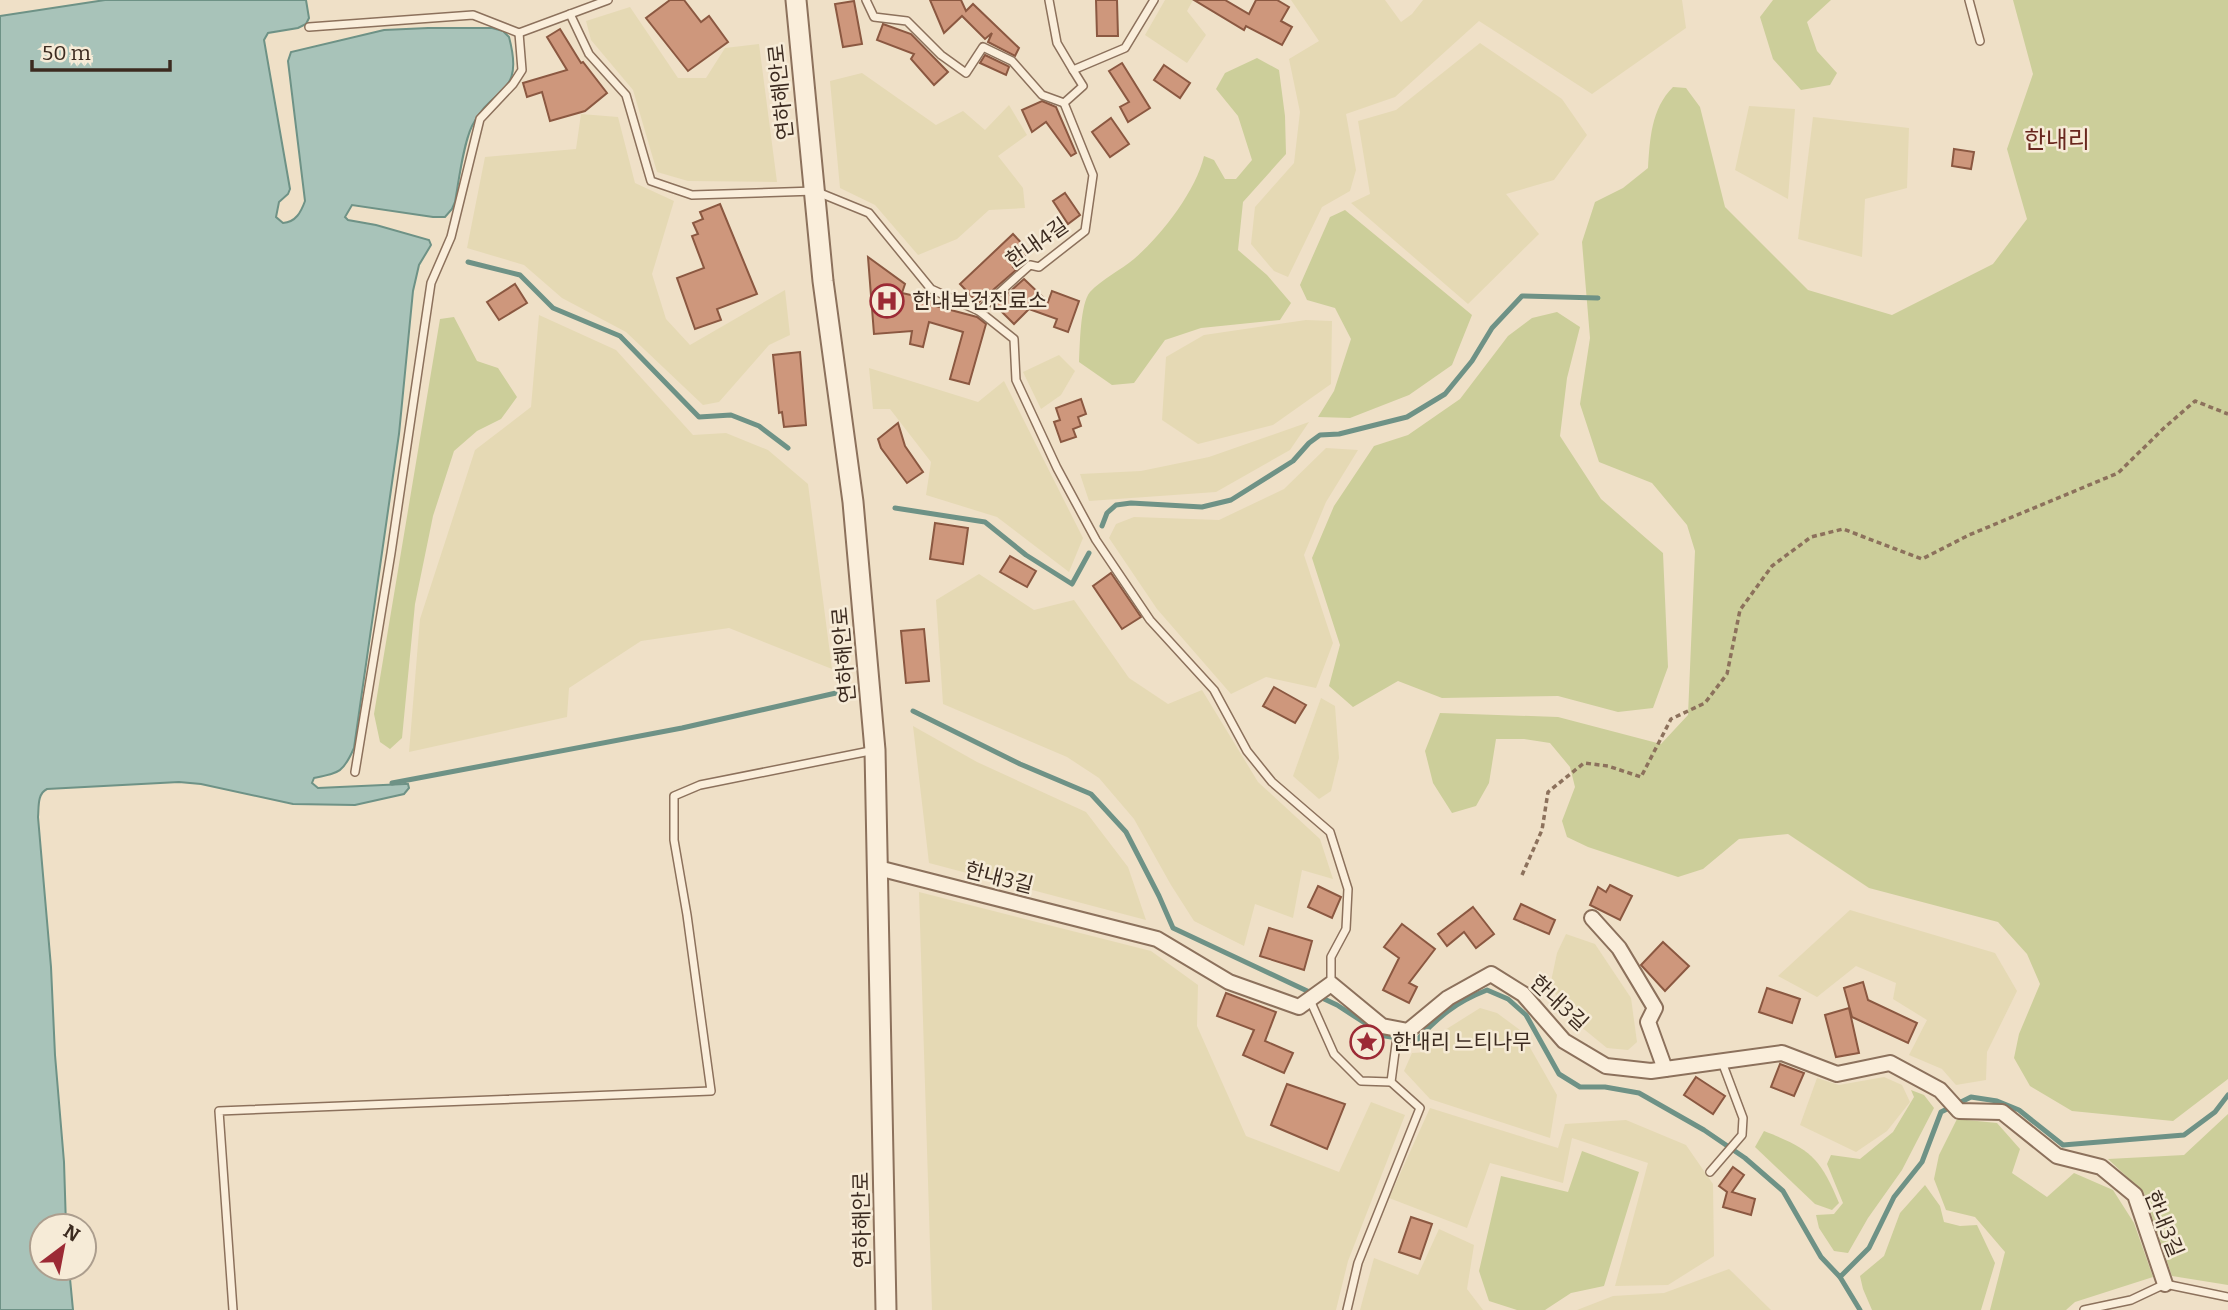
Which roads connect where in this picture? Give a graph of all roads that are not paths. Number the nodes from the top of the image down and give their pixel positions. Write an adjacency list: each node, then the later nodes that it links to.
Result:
1 (608, 0): 7 (lane)
2 (796, 0): 13 (street, 연하해안로)
3 (866, 0): 12 (lane)
4 (1049, 0): 11 (lane)
5 (1154, 0): 11 (lane)
6 (1969, 0): 10 (lane)
7 (570, 14): 9 (lane); 13 (lane)
8 (309, 27): 9 (lane)
9 (519, 33): 16 (lane)
10 (1980, 41)
11 (1073, 70): 12 (lane)
12 (1064, 103): 14 (lane, 한내4길)
13 (815, 191): 14 (lane); 15 (street, 연하해안로)
14 (979, 311): 19 (lane)
15 (875, 750): 17 (street, 연하해안로); 28 (lane)
16 (355, 772)
17 (878, 868): 20 (street, 한내3길); 29 (street, 연하해안로)
18 (1592, 919): 23 (street)
19 (1331, 984): 20 (street); 21 (street)
20 (1310, 1000): 24 (lane)
21 (1398, 1029): 23 (street, 한내3길); 24 (lane)
22 (1722, 1061): 23 (street, 한내3길); 25 (lane); 26 (street, 한내3길)
23 (1665, 1069)
24 (1391, 1082): 30 (lane)
25 (1710, 1172)
26 (2165, 1284): 27 (lane); 31 (lane)
27 (2228, 1297)
28 (233, 1310)
29 (886, 1310)
30 (1347, 1310)
31 (2084, 1310)

